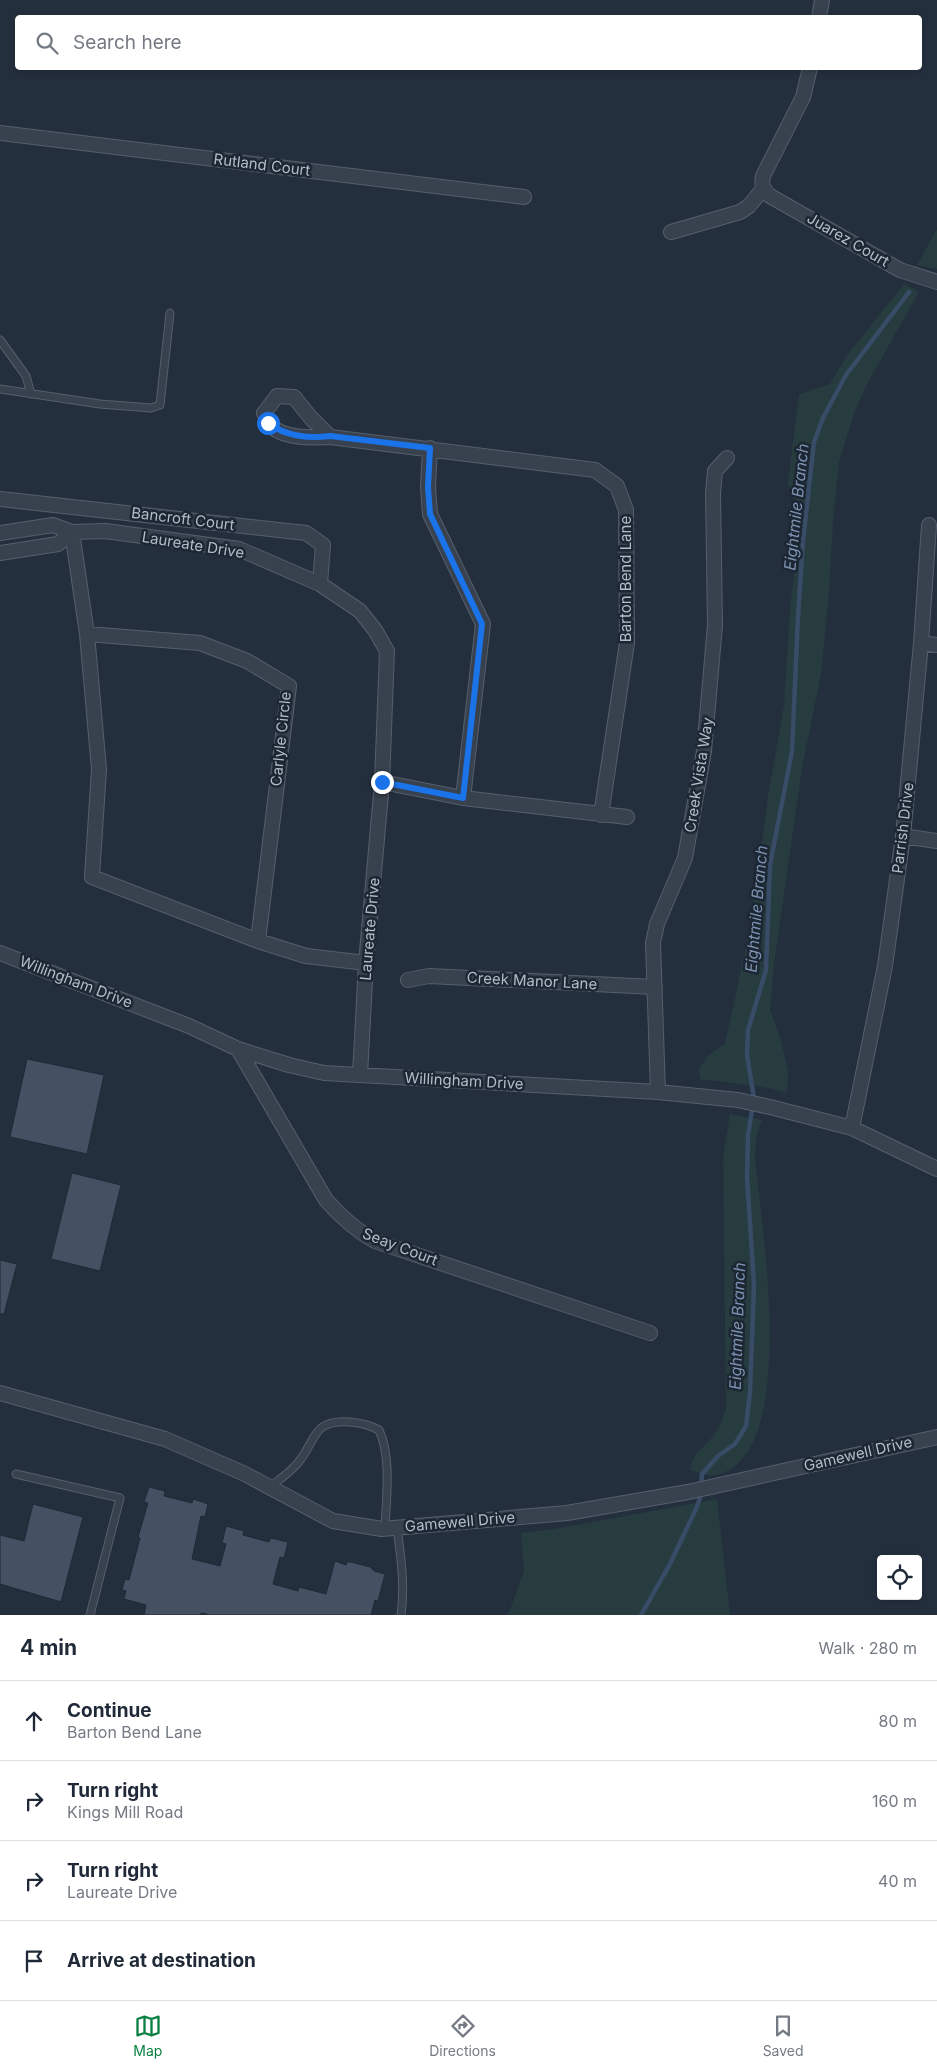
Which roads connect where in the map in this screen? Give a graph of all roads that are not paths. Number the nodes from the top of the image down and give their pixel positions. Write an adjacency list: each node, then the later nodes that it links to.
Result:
1 (822, 0): 2 (street)
2 (820, 15)
3 (810, 70): 5 (street)
4 (0, 133): 6 (street, Rutland Court)
5 (764, 190): 7 (street); 8 (street, Juarez Court)
6 (524, 197)
7 (671, 232)
8 (937, 282)
9 (170, 313): 12 (lane)
10 (0, 340): 12 (lane)
11 (0, 389): 12 (lane)
12 (31, 394)
13 (330, 436): 14 (street, Barton Bend Lane)
14 (430, 448): 26 (street); 27 (street, Barton Bend Lane)
15 (727, 458): 35 (street, Creek Vista Way)
16 (0, 499): 21 (street, Bancroft Court)
17 (929, 525): 23 (street, Parrish Drive)
18 (72, 532): 19 (street, Laureate Drive); 20 (street); 21 (street, Laureate Drive); 22 (street)
19 (0, 533)
20 (0, 554)
21 (320, 584): 25 (street, Laureate Drive)
22 (87, 634): 31 (street); 31 (street, Carlyle Circle)
23 (921, 643): 24 (street); 29 (street, Parrish Drive)
24 (937, 645)
25 (382, 782): 26 (street); 33 (street, Laureate Drive)
26 (463, 798): 27 (street)
27 (601, 815): 28 (street)
28 (627, 817)
29 (903, 836): 30 (street); 39 (street, Parrish Drive)
30 (937, 841)
31 (258, 941): 33 (street)
32 (0, 953): 36 (street, Willingham Drive)
33 (366, 963): 37 (street, Laureate Drive)
34 (408, 980): 35 (street, Creek Manor Lane)
35 (655, 987): 38 (street, Creek Vista Way)
36 (238, 1049): 37 (street, Willingham Drive); 41 (street, Seay Court)
37 (360, 1075): 38 (street, Willingham Drive)
38 (658, 1092): 39 (street, Willingham Drive)
39 (852, 1128): 40 (street, Willingham Drive)
40 (937, 1168)
41 (650, 1333)
42 (0, 1393): 45 (street, Gamewell Drive)
43 (937, 1436): 46 (street, Gamewell Drive)
44 (16, 1474): 47 (lane)
45 (270, 1487): 46 (street, Gamewell Drive); 46 (lane)
46 (391, 1528): 48 (lane)
47 (90, 1615)
48 (401, 1615)

